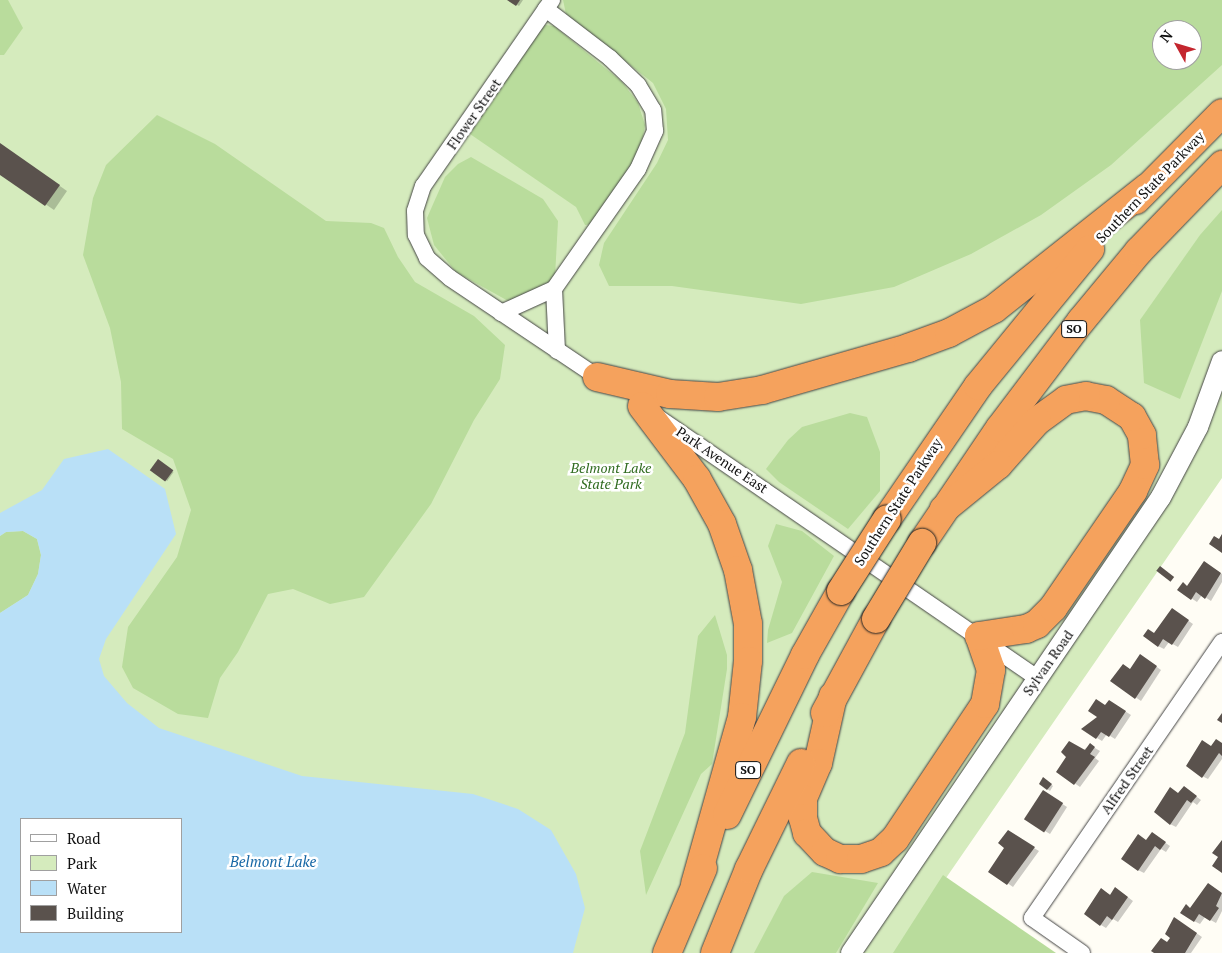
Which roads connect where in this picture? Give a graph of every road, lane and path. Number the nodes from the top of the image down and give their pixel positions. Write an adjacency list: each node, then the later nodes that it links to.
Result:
1 (549, 5): 5 (street, Flower Street); 6 (street)
2 (1222, 113): 4 (highway, Southern State Parkway / SO)
3 (1222, 164): 12 (highway, SO)
4 (1148, 187): 10 (highway); 17 (highway, Southern State Parkway / SO, bridge)
5 (416, 235): 7 (street, Park Avenue East)
6 (554, 289): 7 (street); 8 (street)
7 (500, 313): 8 (street, Park Avenue East)
8 (557, 351): 10 (street, Park Avenue East)
9 (1222, 361): 15 (street, Sylvan Road)
10 (597, 377): 11 (street, Park Avenue East)
11 (642, 406): 13 (street, Park Avenue East); 17 (highway)
12 (944, 509): 13 (highway); 16 (highway, SO, bridge)
13 (980, 636): 15 (street, Park Avenue East); 16 (highway)
14 (1222, 642): 21 (street, Alfred Street)
15 (1038, 678): 20 (street, Sylvan Road)
16 (833, 696): 19 (highway, SO)
17 (695, 884): 18 (highway, Southern State Parkway / SO)
18 (667, 953)
19 (715, 953)
20 (851, 953)
21 (1082, 953)

